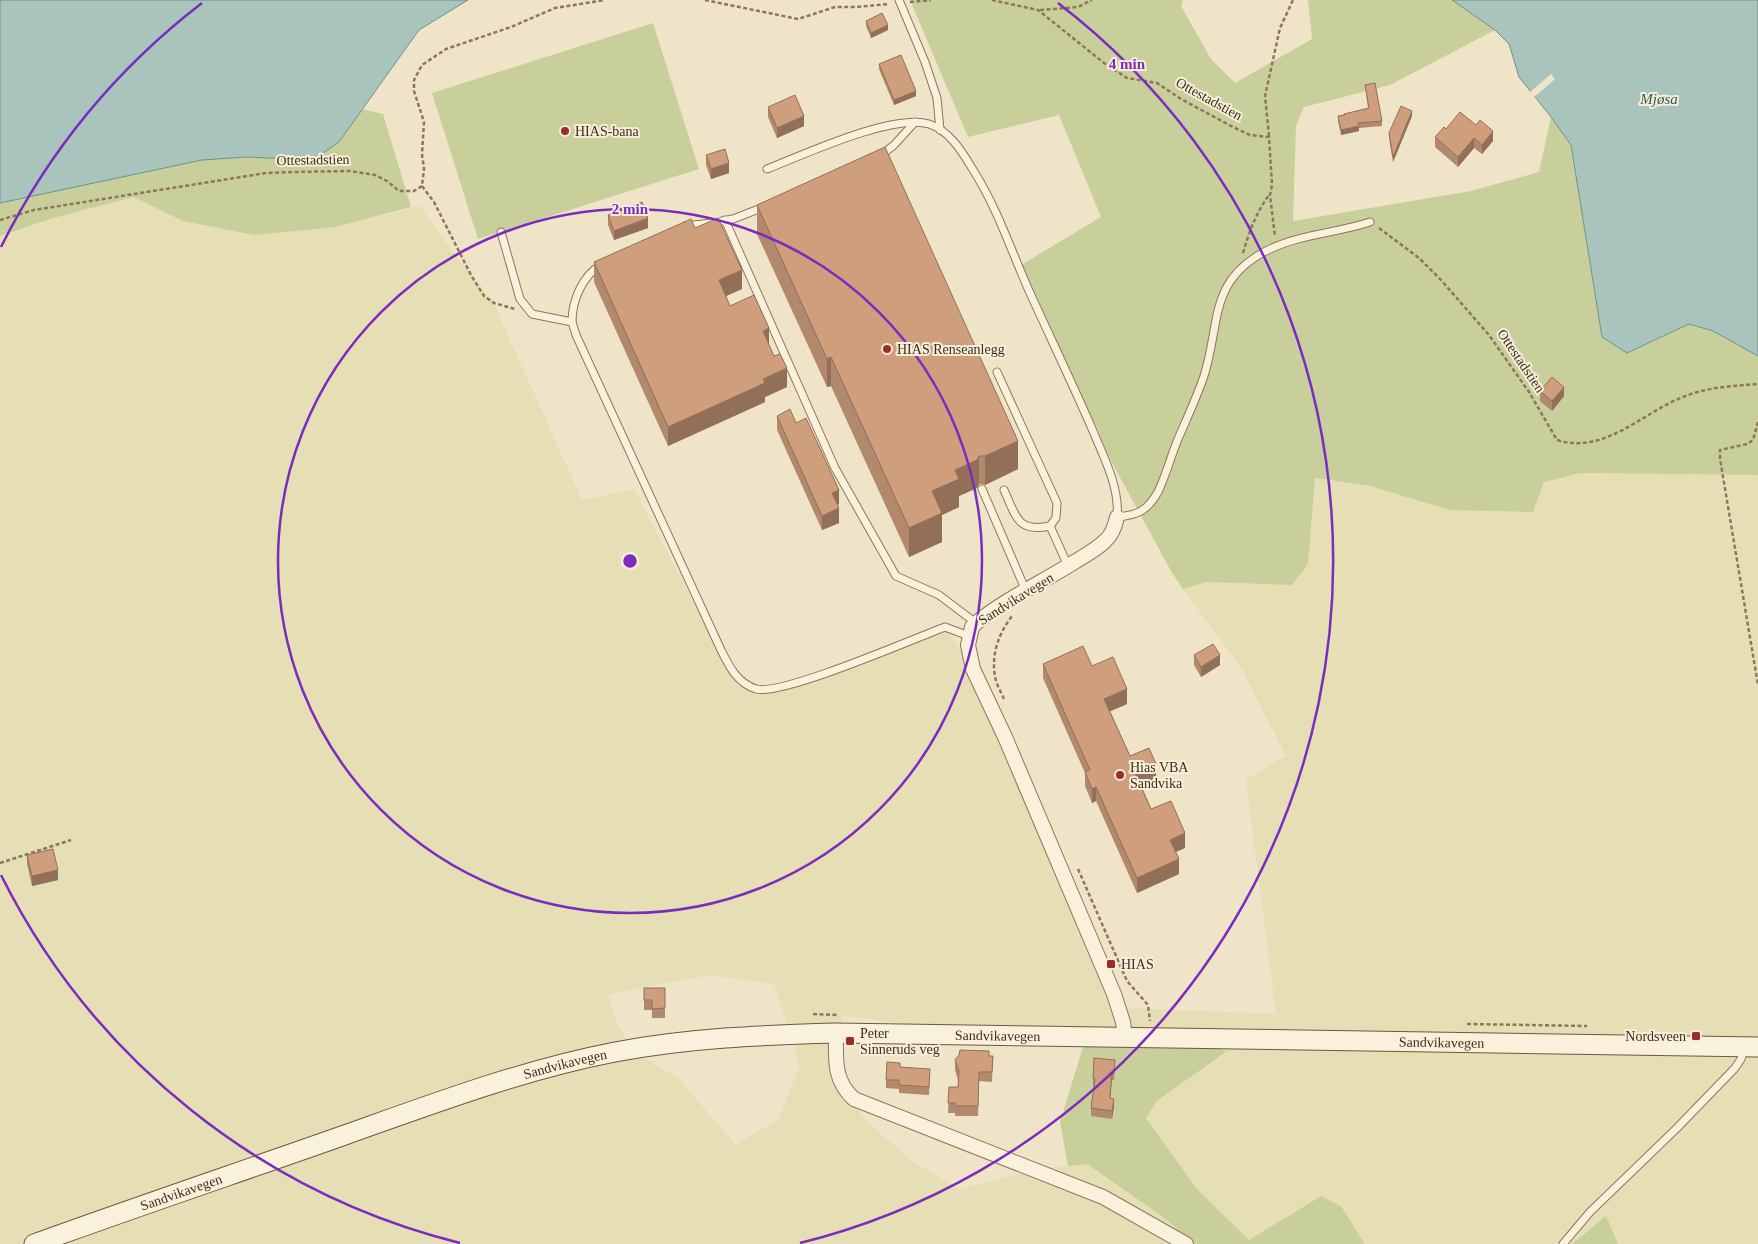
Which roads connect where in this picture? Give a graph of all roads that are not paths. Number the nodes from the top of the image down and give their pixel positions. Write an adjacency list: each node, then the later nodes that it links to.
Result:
1 (899, 1): 3 (lane)
2 (915, 122): 3 (lane); 4 (lane); 5 (lane)
3 (940, 130): 16 (lane)
4 (871, 162)
5 (766, 169)
6 (773, 204): 7 (lane)
7 (725, 220): 9 (lane); 20 (lane)
8 (1370, 222): 16 (lane)
9 (678, 228)
10 (501, 232): 12 (lane)
11 (610, 261): 12 (lane)
12 (572, 322): 21 (lane)
13 (996, 372): 17 (lane)
14 (982, 490): 19 (lane)
15 (1004, 490): 17 (lane)
16 (1117, 518): 18 (street, Sandvikavegen)
17 (1050, 526): 18 (lane)
18 (1068, 566): 19 (street, Sandvikavegen)
19 (1026, 591): 20 (street, Sandvikavegen)
20 (976, 623): 21 (street, Sandvikavegen)
21 (969, 636): 23 (street, Sandvikavegen)
22 (838, 1024): 23 (main road, Sandvikavegen); 25 (main road, Sandvikavegen); 26 (street)
23 (1125, 1037): 24 (main road, Sandvikavegen)
24 (1751, 1046): 27 (lane)
25 (34, 1244)
26 (1186, 1244)
27 (1563, 1244)

